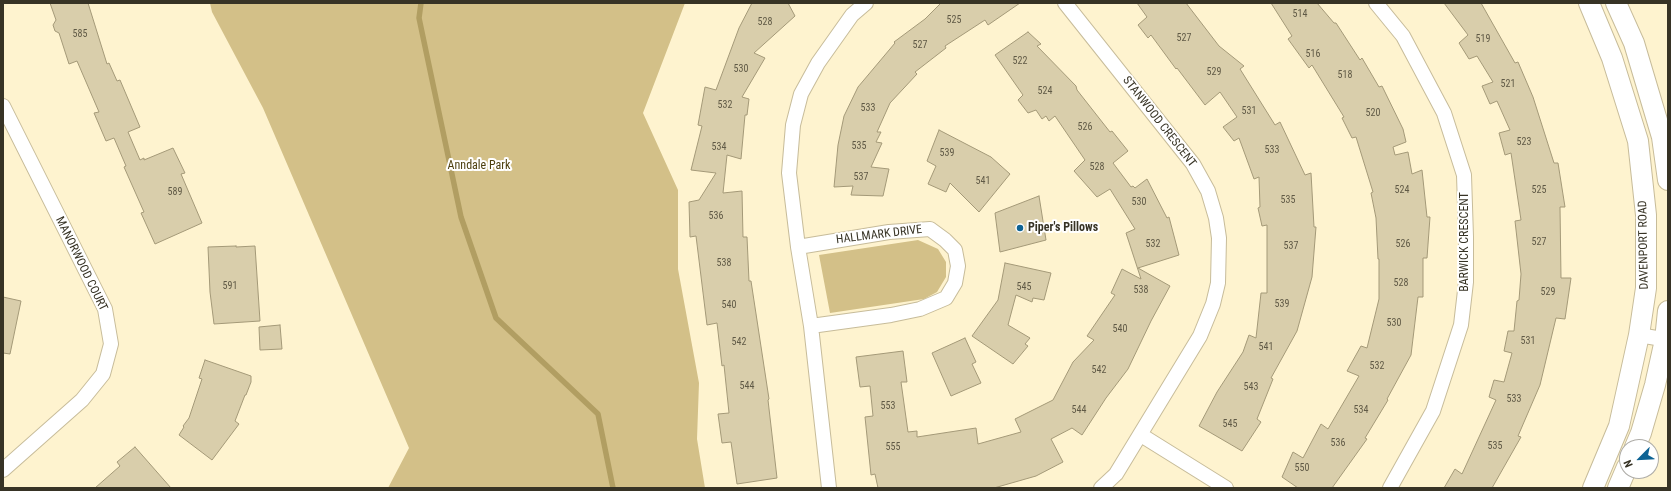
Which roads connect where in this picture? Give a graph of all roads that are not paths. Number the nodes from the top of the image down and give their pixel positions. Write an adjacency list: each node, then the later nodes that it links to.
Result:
1 (866, 3): 9 (street)
2 (1064, 3): 14 (street, STANWOOD CRESCENT)
3 (1376, 3): 20 (street, BARWICK CRESCENT)
4 (1589, 3): 12 (street, DAVENPORT ROAD)
5 (1616, 3): 8 (street)
6 (3, 106): 7 (street, MANORWOOD COURT)
7 (6, 122): 16 (street, MANORWOOD COURT)
8 (1668, 180)
9 (798, 247): 11 (street); 11 (street, HALLMARK DRIVE)
10 (1668, 311): 13 (street)
11 (811, 326): 17 (street)
12 (1639, 335): 13 (street); 21 (street, DAVENPORT ROAD)
13 (1667, 340): 15 (street)
14 (1141, 435): 18 (street, STANWOOD CRESCENT); 19 (street)
15 (1638, 439)
16 (3, 470)
17 (829, 488)
18 (1101, 488)
19 (1226, 488)
20 (1390, 488)
21 (1593, 488)

